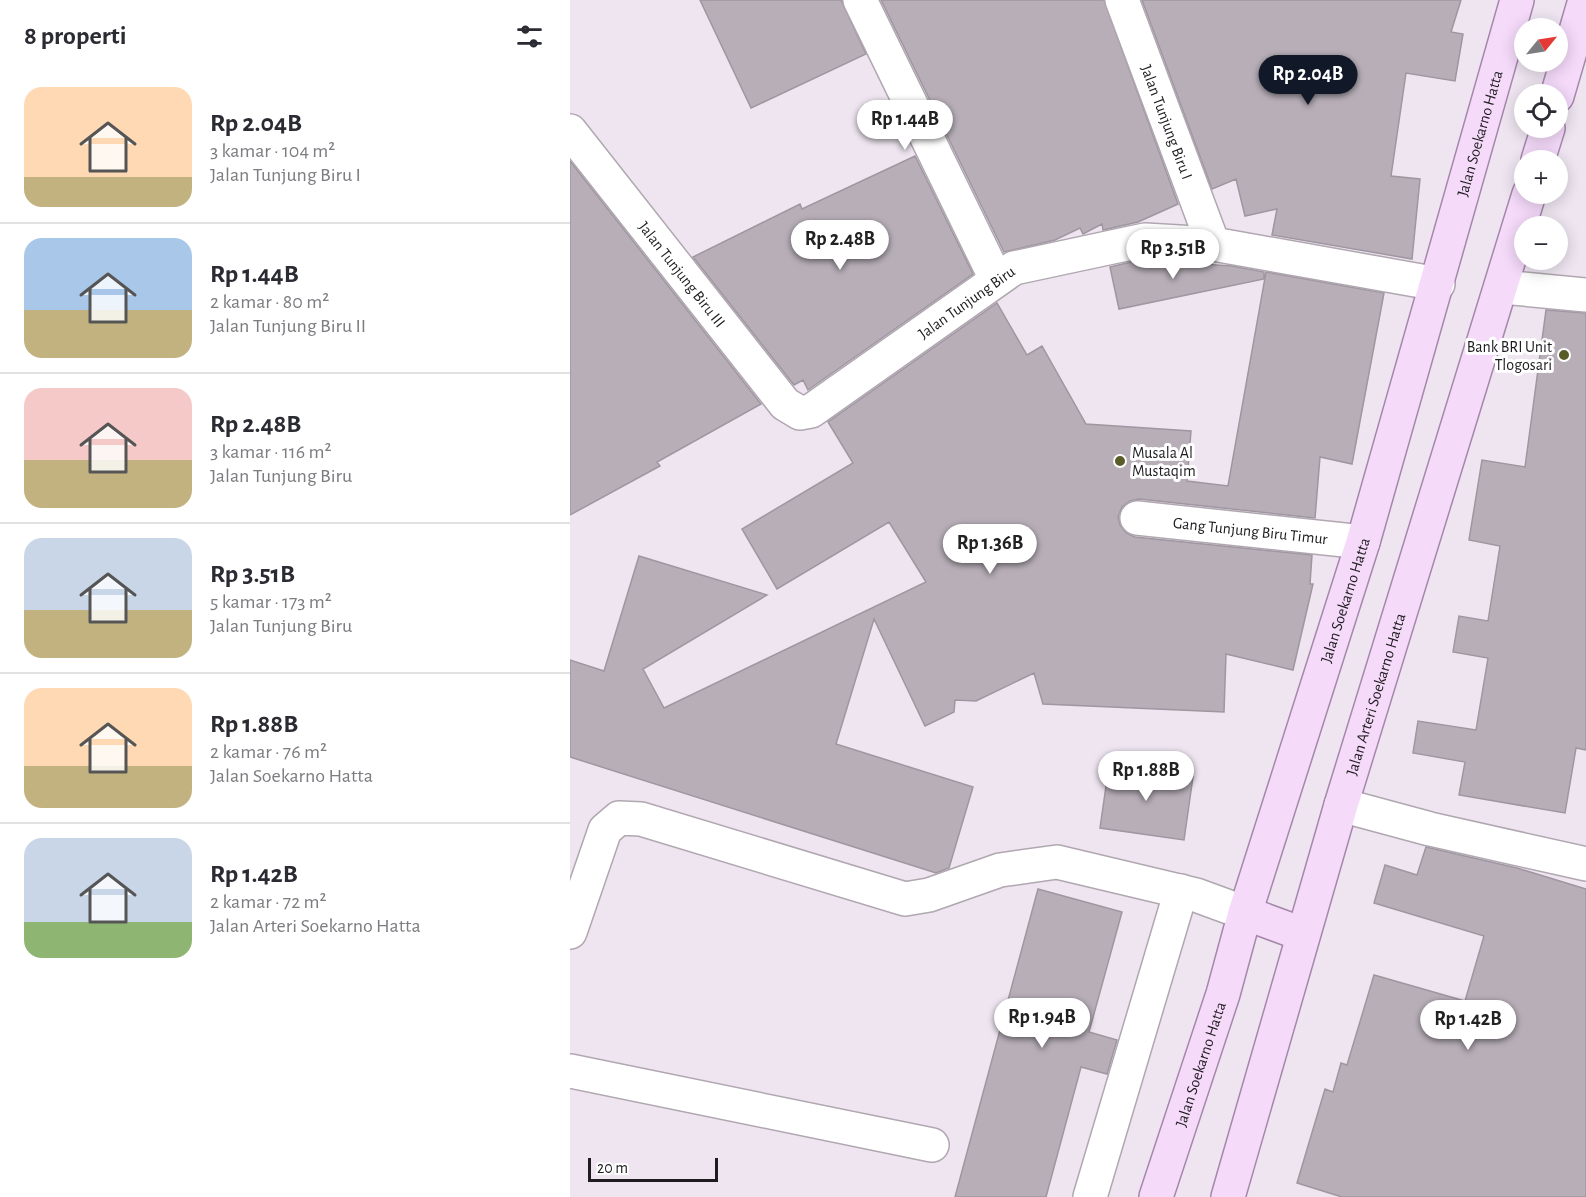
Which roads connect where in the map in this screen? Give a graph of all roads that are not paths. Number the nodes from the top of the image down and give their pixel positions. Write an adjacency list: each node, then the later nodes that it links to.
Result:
1 (860, 0): 9 (street)
2 (1122, 0): 8 (street, Jalan Tunjung Biru I)
3 (1517, 0): 10 (main road, Jalan Soekarno Hatta)
4 (1585, 0): 5 (main road)
5 (1560, 84)
6 (570, 130): 13 (street, Jalan Tunjung Biru III)
7 (1526, 204): 11 (main road, Jalan Arteri Soekarno Hatta)
8 (1212, 244): 9 (street, Jalan Tunjung Biru); 10 (street, Jalan Tunjung Biru)
9 (996, 279): 13 (street, Jalan Tunjung Biru)
10 (1438, 284): 15 (main road, Jalan Soekarno Hatta)
11 (1502, 287): 12 (street); 16 (main road, Jalan Arteri Soekarno Hatta)
12 (1586, 295)
13 (800, 413)
14 (1137, 518): 15 (street, Gang Tunjung Biru Timur)
15 (1363, 542): 19 (main road, Jalan Soekarno Hatta)
16 (1341, 805): 17 (street); 21 (main road, Jalan Arteri Soekarno Hatta)
17 (1586, 864)
18 (1182, 891): 19 (street); 20 (street); 24 (street)
19 (1245, 913): 21 (main road); 25 (main road, Jalan Soekarno Hatta)
20 (570, 932)
21 (1302, 934): 26 (main road, Jalan Arteri Soekarno Hatta)
22 (570, 1071): 23 (street)
23 (932, 1145)
24 (1090, 1197)
25 (1156, 1197)
26 (1228, 1197)

